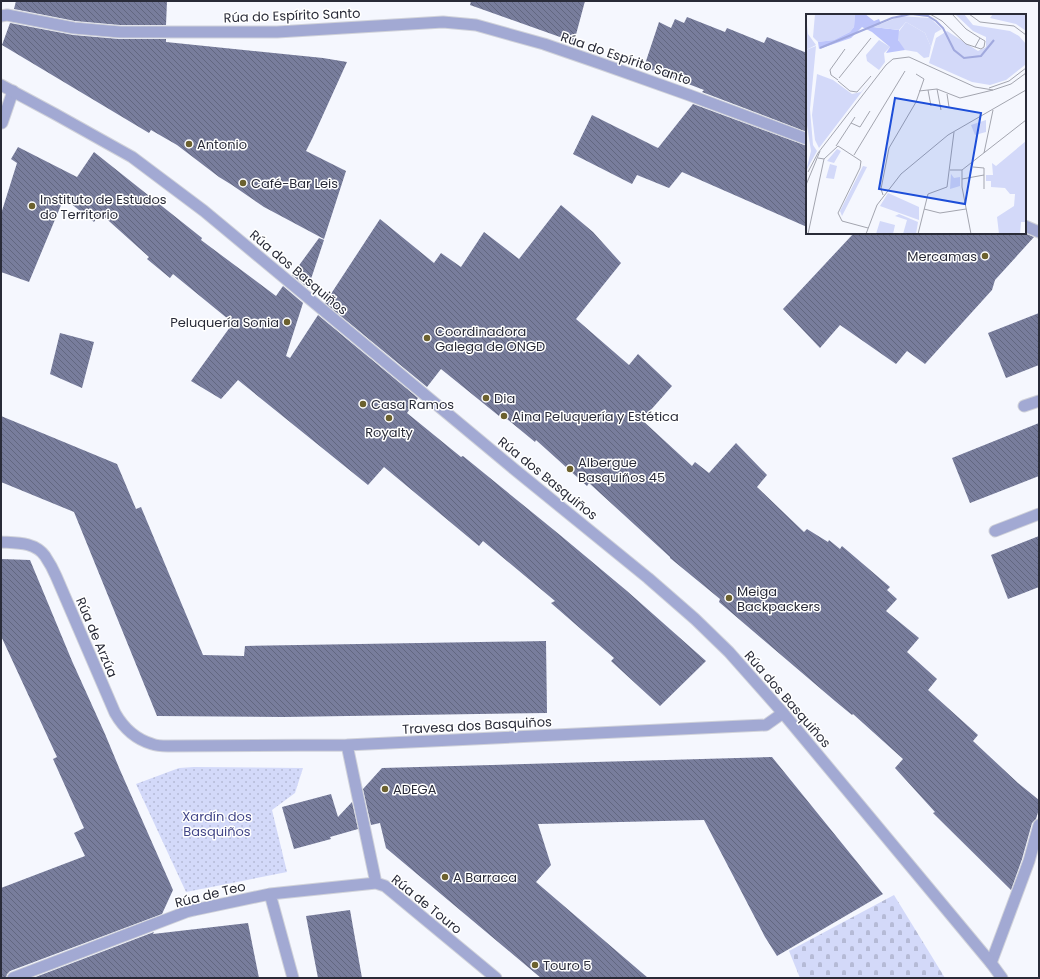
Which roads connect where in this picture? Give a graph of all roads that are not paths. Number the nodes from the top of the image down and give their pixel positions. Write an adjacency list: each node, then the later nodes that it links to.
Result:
1 (1, 16): 5 (street, Rúa do Espírito Santo)
2 (1, 85): 3 (street, Rúa dos Basquiños)
3 (13, 92): 4 (street); 13 (street, Rúa dos Basquiños)
4 (2, 124)
5 (806, 139)
6 (1026, 226): 7 (street)
7 (1039, 232)
8 (1039, 401): 9 (street)
9 (1024, 406)
10 (1039, 514): 11 (street)
11 (995, 531)
12 (1, 542): 15 (street, Rúa de Arzúa)
13 (783, 713): 14 (street, Travesa dos Basquiños); 19 (street, Rúa dos Basquiños)
14 (347, 744): 15 (street, Travesa dos Basquiños); 17 (street, Rúa de Touro)
15 (168, 746)
16 (1039, 825): 19 (street)
17 (376, 884): 18 (street, Rúa de Teo); 22 (street, Rúa de Touro)
18 (270, 894): 20 (street, Rúa de Teo); 21 (street)
19 (991, 963): 23 (street, Rúa dos Basquiños)
20 (13, 978)
21 (293, 978)
22 (496, 978)
23 (1002, 978)

